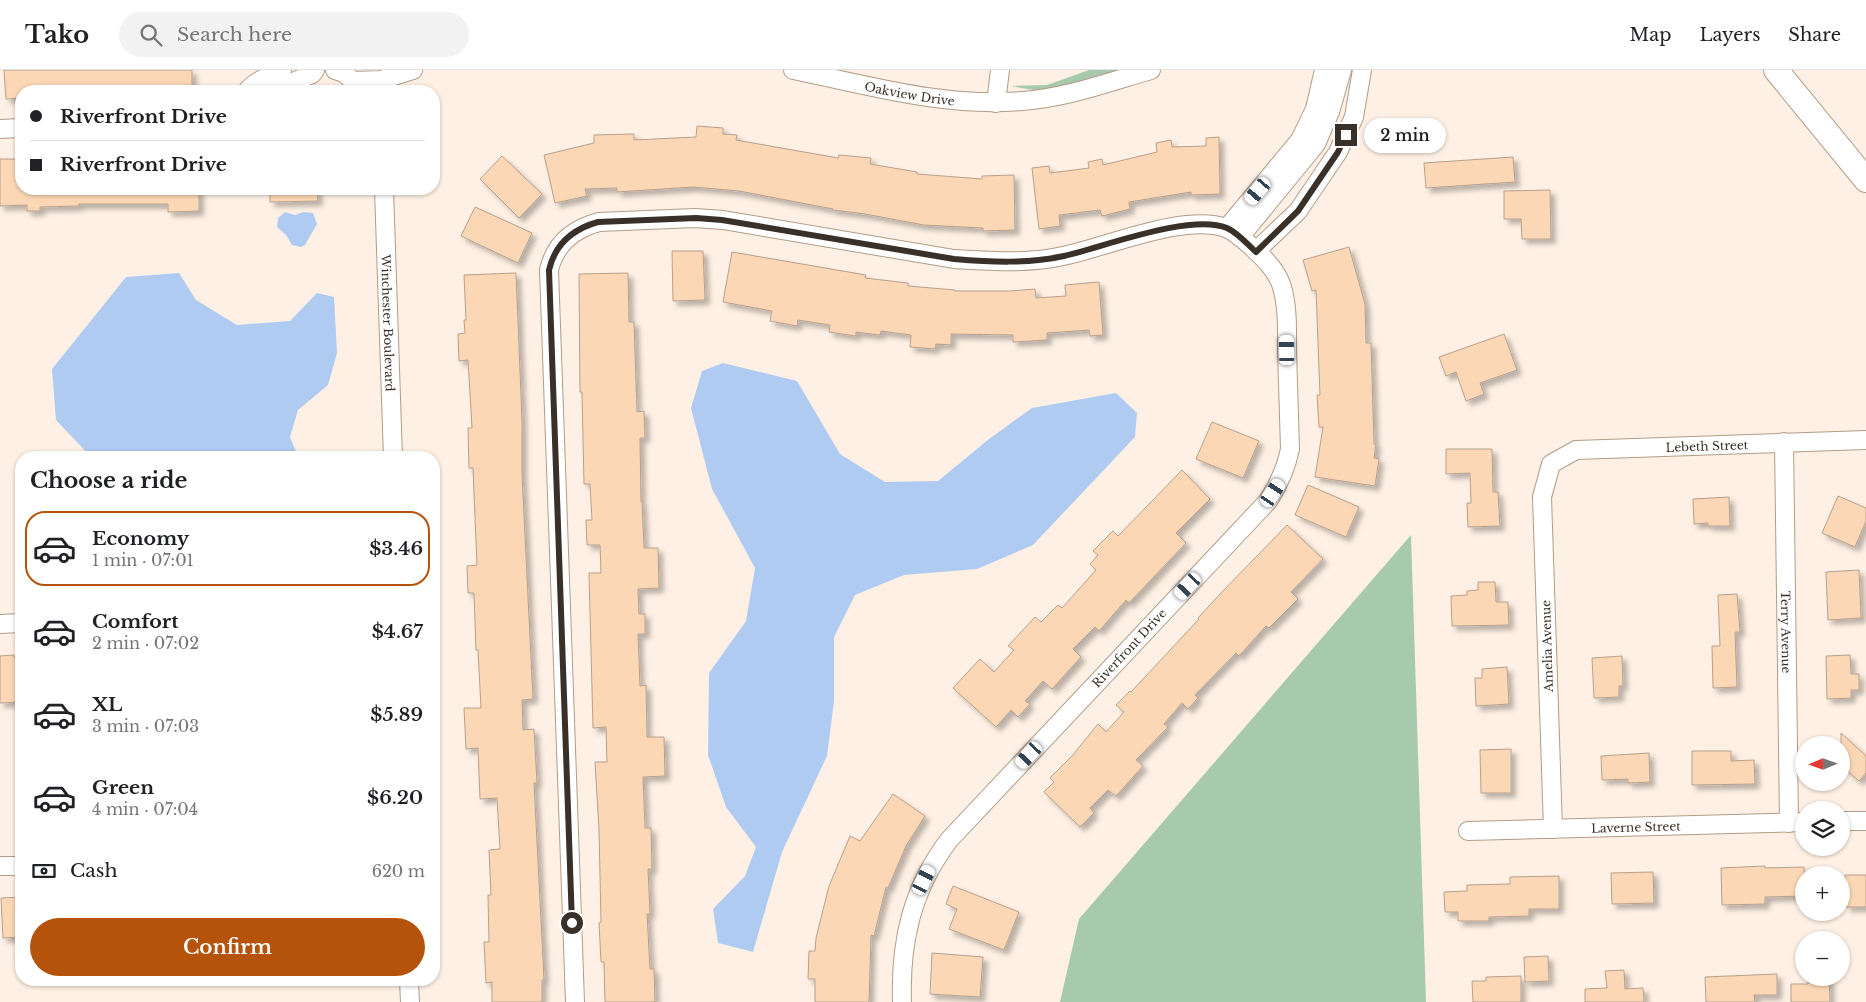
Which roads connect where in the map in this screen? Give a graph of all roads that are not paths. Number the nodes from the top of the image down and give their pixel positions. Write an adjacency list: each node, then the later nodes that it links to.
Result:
1 (282, 70): 12 (street)
2 (315, 70): 13 (street)
3 (335, 70): 14 (street)
4 (414, 70): 15 (street)
5 (793, 70): 16 (street, Oakview Drive)
6 (1000, 70): 16 (street)
7 (1151, 70): 16 (street, Oakview Drive)
8 (1324, 70): 19 (street)
9 (1342, 70): 19 (street)
10 (1362, 70): 20 (street)
11 (1776, 70): 21 (main road)
12 (272, 85)
13 (279, 85)
14 (349, 85)
15 (383, 85)
16 (996, 103)
17 (15, 128): 18 (street)
18 (0, 129)
19 (1296, 158): 20 (street); 23 (street)
20 (1323, 175): 24 (street)
21 (1866, 180)
22 (384, 195): 27 (street, Winchester Boulevard)
23 (1233, 232): 24 (street, Riverfront Drive); 41 (street)
24 (1256, 252): 42 (street, Riverfront Drive)
25 (1866, 440): 26 (street, Lebeth Street)
26 (1784, 442): 28 (street, Lebeth Street); 31 (street, Terry Avenue)
27 (393, 451)
28 (1552, 464): 35 (street, Amelia Avenue)
29 (15, 623): 30 (street)
30 (0, 624)
31 (1795, 801)
32 (1850, 821): 33 (street)
33 (1866, 821)
34 (1795, 822): 35 (street, Laverne Street)
35 (1554, 829): 36 (street, Laverne Street)
36 (1468, 831)
37 (0, 866): 38 (street)
38 (15, 866)
39 (409, 986): 40 (street)
40 (410, 1002)
41 (575, 1002)
42 (902, 1002)

